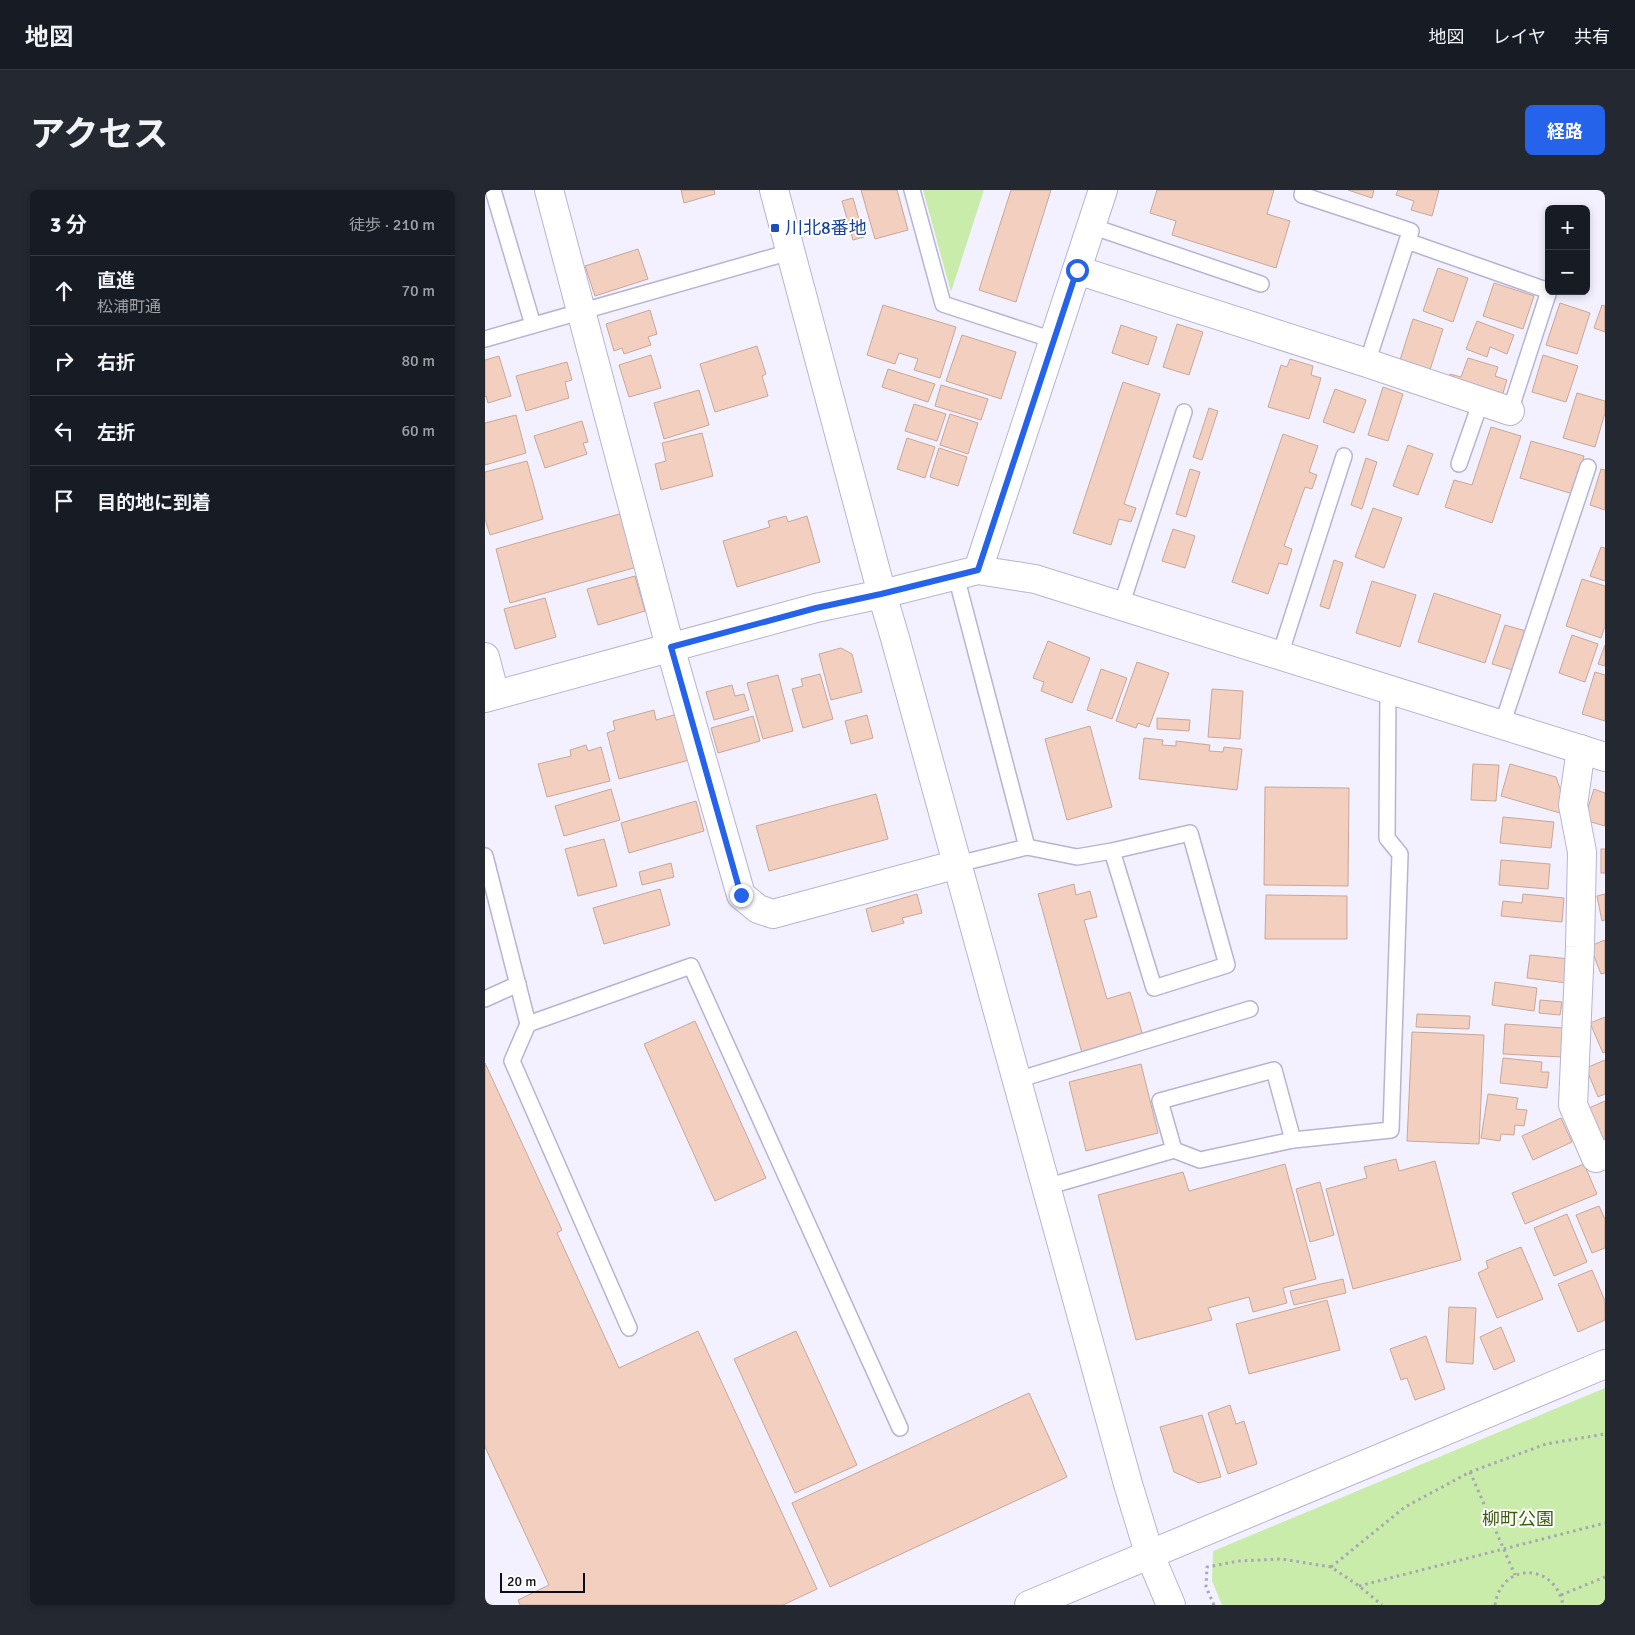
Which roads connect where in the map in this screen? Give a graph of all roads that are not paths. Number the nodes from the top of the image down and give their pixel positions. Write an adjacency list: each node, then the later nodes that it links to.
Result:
1 (493, 190): 13 (lane)
2 (549, 190): 12 (street)
3 (774, 190): 9 (street)
4 (912, 190): 15 (lane)
5 (1103, 190): 7 (street)
6 (1303, 190): 8 (lane)
7 (1091, 226): 10 (street); 11 (lane)
8 (1407, 242): 16 (lane); 18 (lane)
9 (790, 252): 12 (lane); 24 (street)
10 (1077, 270): 15 (street); 16 (street)
11 (1261, 284)
12 (581, 312): 13 (lane); 26 (street)
13 (533, 325): 14 (lane)
14 (485, 339)
15 (1053, 340): 23 (street)
16 (1367, 363): 17 (street)
17 (1481, 401): 18 (street); 21 (lane)
18 (1510, 411)
19 (1184, 412): 25 (lane)
20 (1344, 456): 27 (lane)
21 (1459, 464)
22 (1588, 467): 31 (lane)
23 (967, 573): 24 (street); 25 (street); 33 (lane)
24 (881, 594): 26 (street); 36 (street)
25 (1121, 606): 27 (street)
26 (671, 647): 30 (street); 36 (street)
27 (1280, 655): 29 (street)
28 (485, 657): 30 (street)
29 (1388, 689): 31 (street); 42 (lane)
30 (490, 696)
31 (1503, 725): 32 (street)
32 (1593, 753): 44 (street)
33 (1027, 846): 34 (lane); 36 (lane)
34 (1112, 851): 34 (lane)
35 (485, 856): 37 (lane)
36 (958, 864): 41 (street)
37 (518, 984): 38 (lane); 40 (lane)
38 (485, 999)
39 (1251, 1009): 41 (lane)
40 (528, 1024): 46 (lane); 48 (lane)
41 (1017, 1080): 45 (street)
42 (1293, 1140): 43 (lane); 43 (lane)
43 (1174, 1150): 45 (lane)
44 (1605, 1154)
45 (1046, 1187): 49 (street)
46 (629, 1328)
47 (1605, 1364): 49 (street)
48 (900, 1428)
49 (1149, 1553): 50 (street); 51 (street)
50 (1029, 1605)
51 (1171, 1605)

